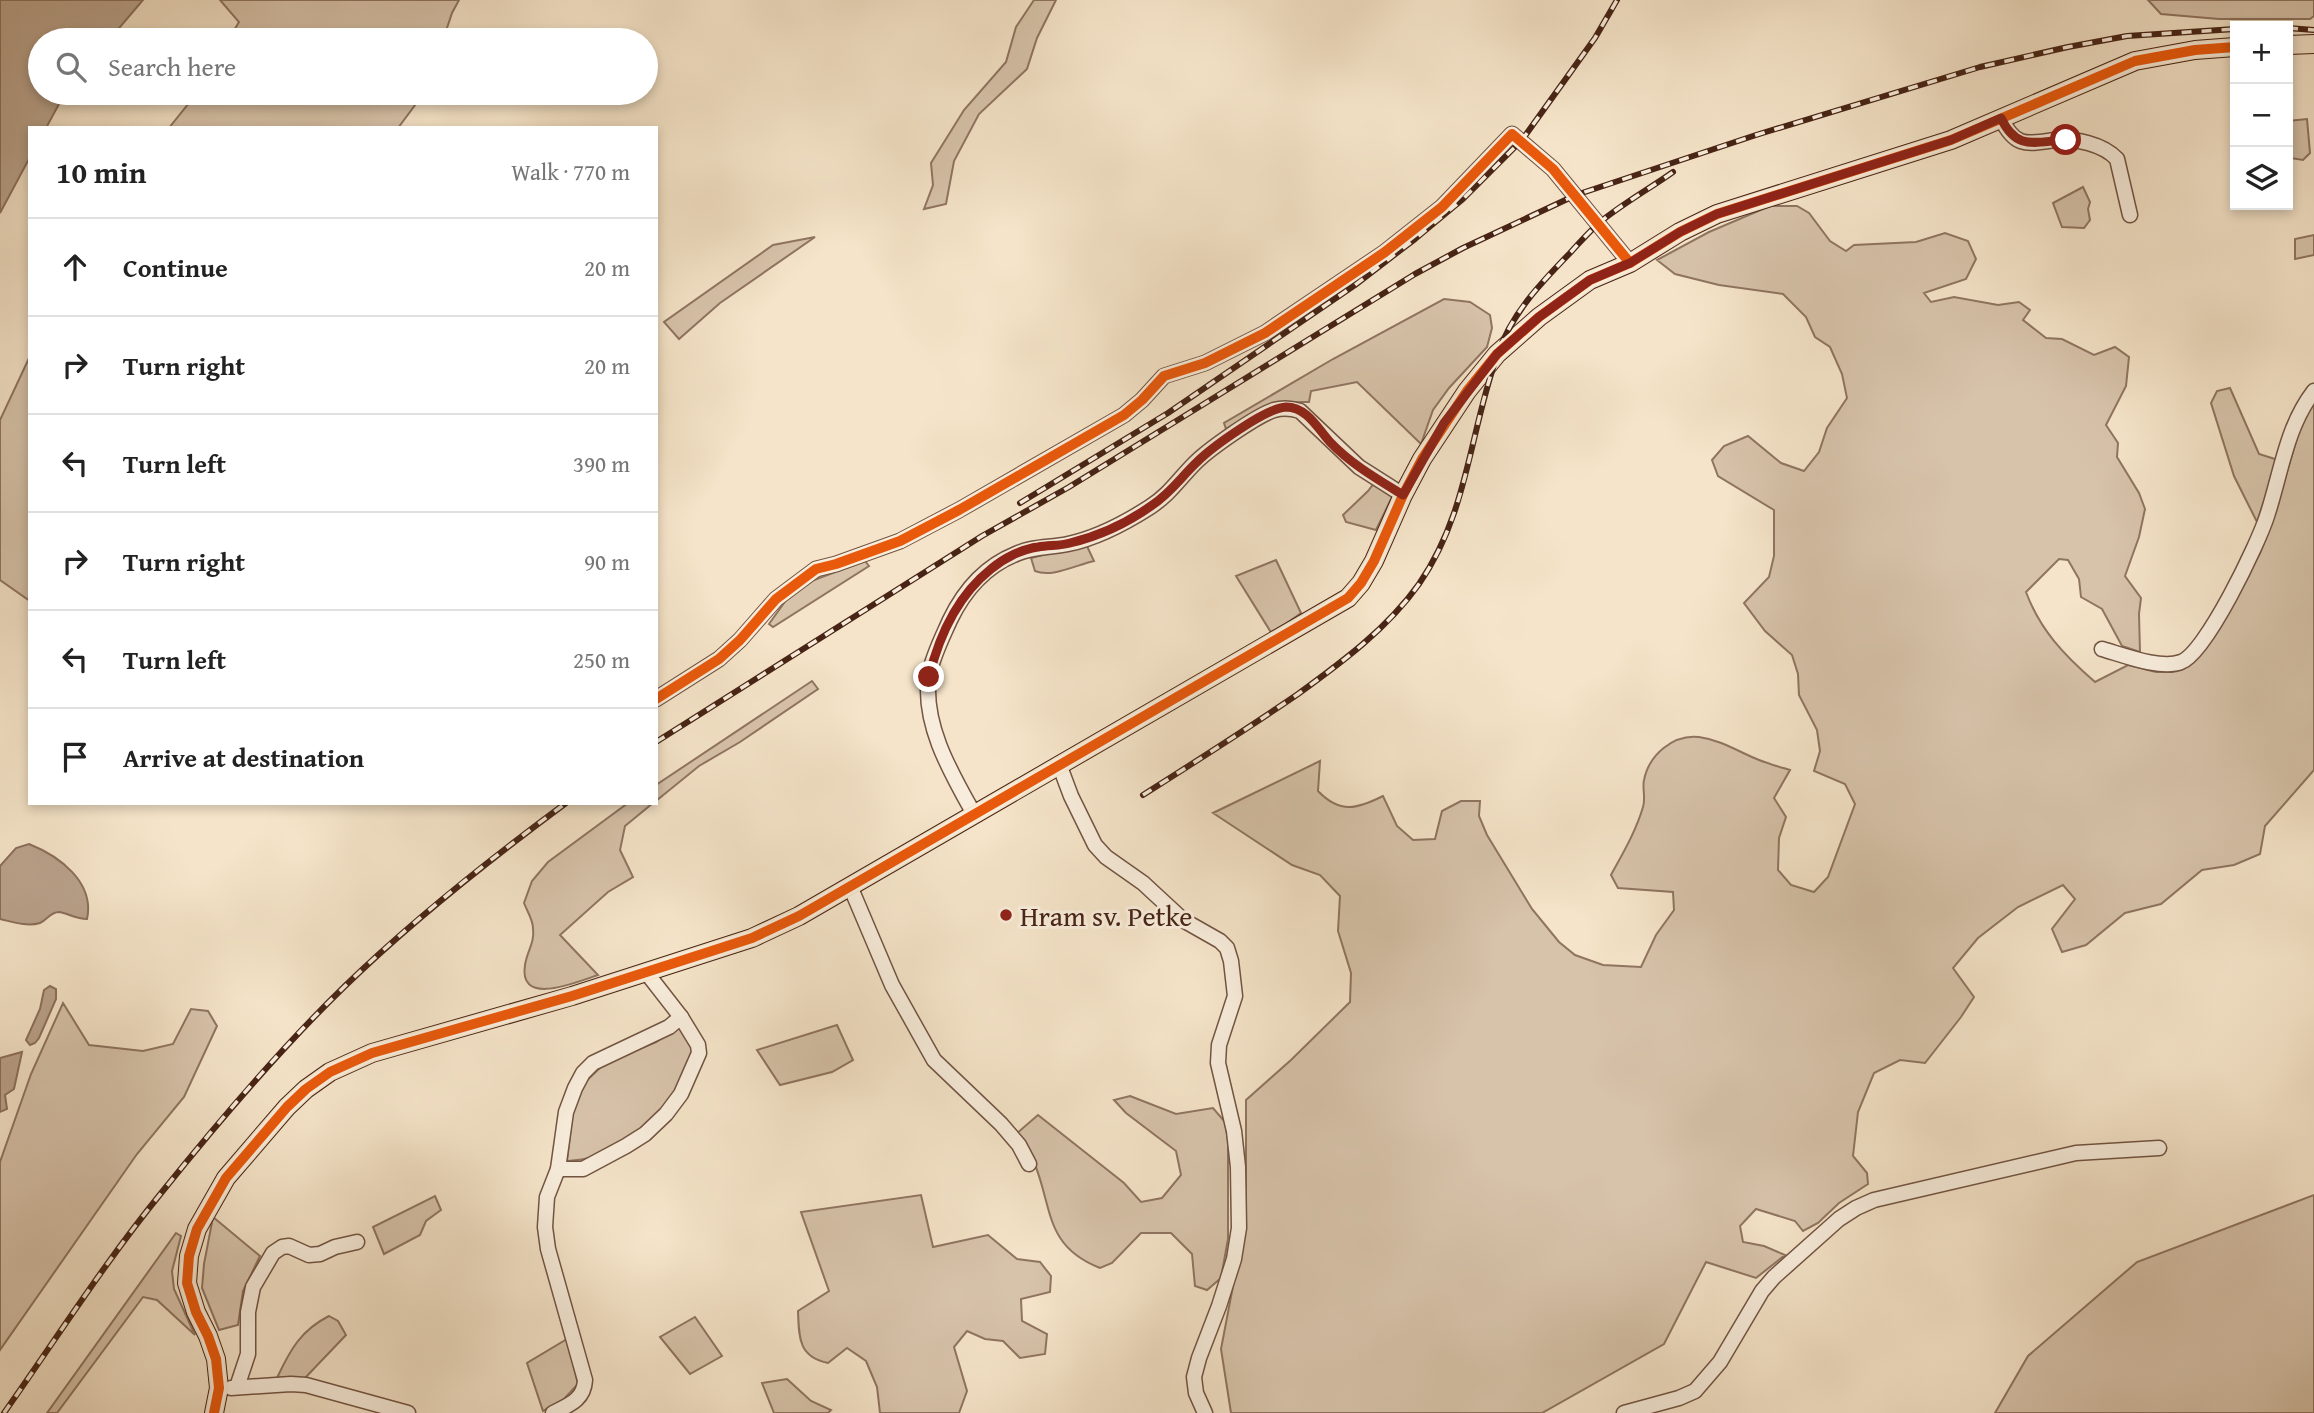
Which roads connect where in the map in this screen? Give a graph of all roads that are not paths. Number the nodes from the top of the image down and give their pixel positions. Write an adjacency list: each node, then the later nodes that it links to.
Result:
1 (2314, 44): 2 (main road)
2 (2293, 45)
3 (2230, 47): 4 (main road)
4 (2001, 118): 5 (street); 6 (main road)
5 (2130, 215)
6 (1630, 263): 8 (main road); 10 (street)
7 (2314, 391): 9 (street)
8 (1403, 495): 11 (main road); 12 (street)
9 (2102, 649)
10 (658, 698)
11 (1059, 764): 12 (main road); 25 (street)
12 (974, 814): 13 (main road)
13 (850, 886): 14 (main road); 17 (street)
14 (646, 972): 15 (street); 21 (main road)
15 (681, 1017): 18 (street); 18 (street)
16 (2159, 1148): 26 (street)
17 (1029, 1164)
18 (558, 1169): 24 (street)
19 (357, 1242): 20 (street)
20 (237, 1387): 21 (street); 23 (street)
21 (219, 1388): 22 (main road)
22 (214, 1413)
23 (408, 1413)
24 (553, 1413)
25 (1205, 1413)
26 (1624, 1413)

